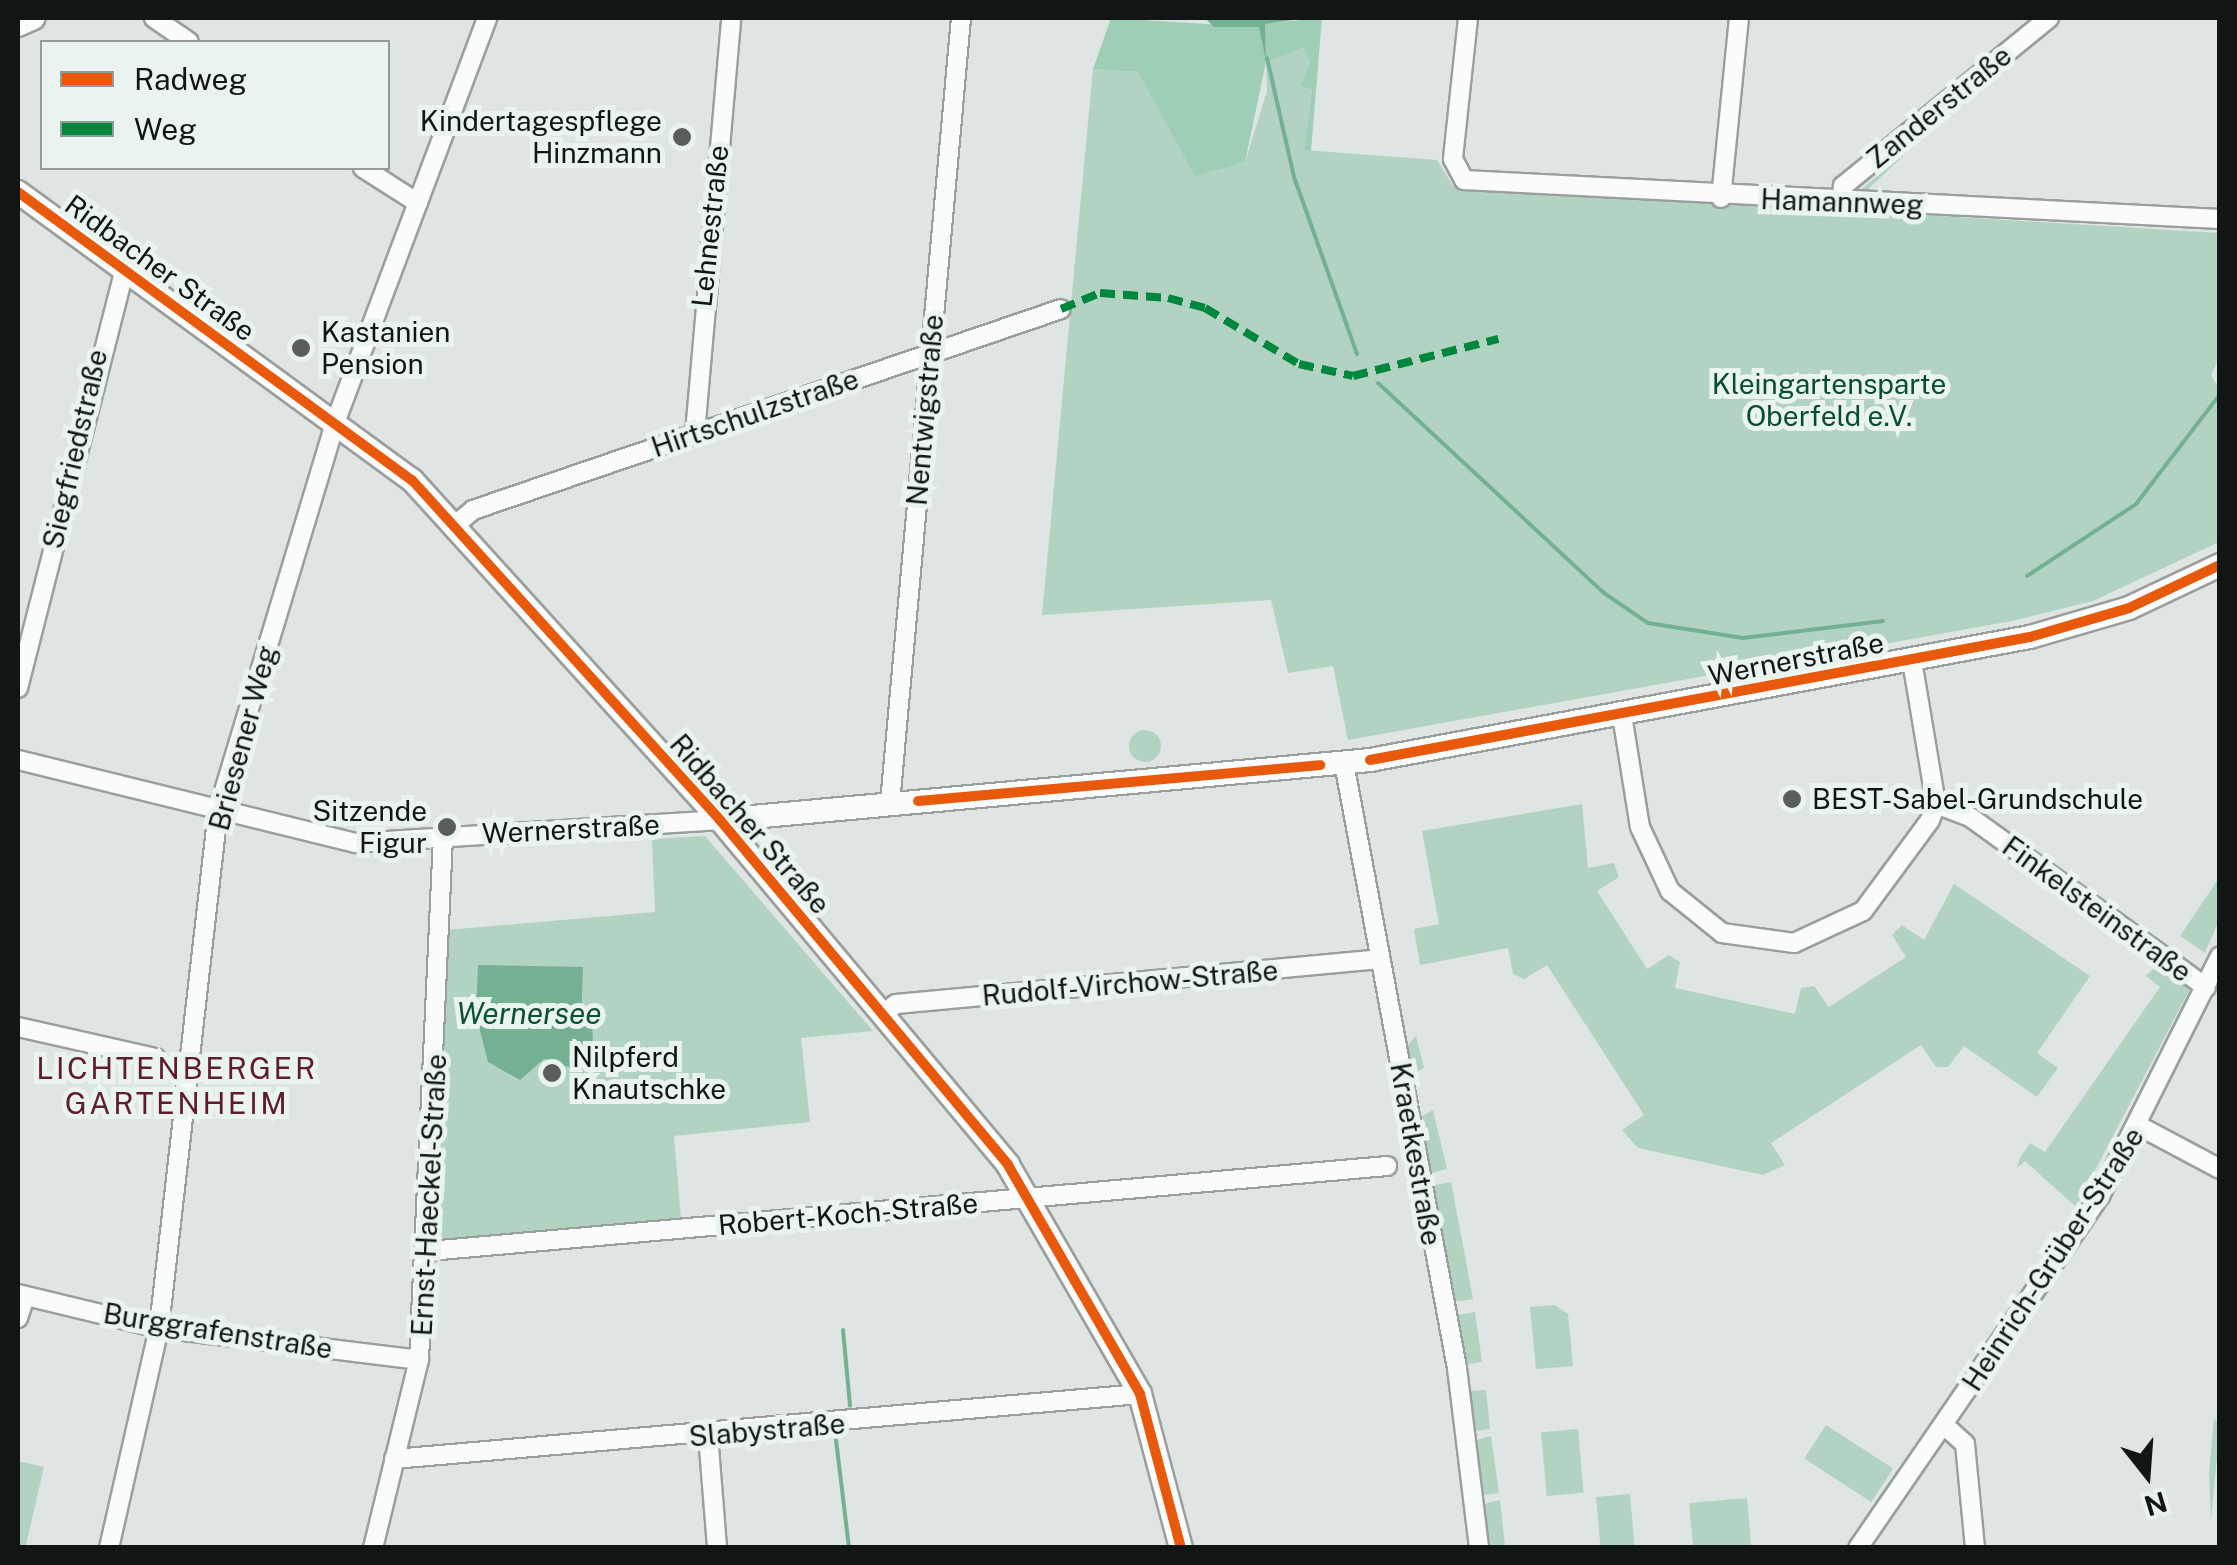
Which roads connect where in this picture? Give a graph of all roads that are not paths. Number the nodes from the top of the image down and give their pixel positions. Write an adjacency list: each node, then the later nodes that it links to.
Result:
1 (34, 18): 9 (street)
2 (154, 18): 10 (street)
3 (488, 18): 14 (street, Briesener Weg)
4 (731, 18): 21 (street, Lehnestraße)
5 (961, 18): 19 (street, Nentwigstraße)
6 (1468, 18): 13 (street, Hamannweg)
7 (1740, 18): 13 (street)
8 (2049, 18): 15 (street, Zanderstraße)
9 (18, 25)
10 (186, 40)
11 (365, 170): 14 (street)
12 (18, 192): 17 (street, Ridbacher Straße)
13 (1722, 198): 15 (street, Hamannweg)
14 (418, 203): 20 (street, Briesener Weg)
15 (1842, 203): 16 (street, Hamannweg)
16 (2220, 219)
17 (124, 271): 20 (street, Ridbacher Straße); 25 (street, Siegfriedstraße)
18 (1061, 308): 19 (street, Hirtschulzstraße)
19 (930, 354): 21 (street, Hirtschulzstraße); 29 (street, Nentwigstraße)
20 (335, 424): 22 (street, Ridbacher Straße); 31 (street, Briesener Weg)
21 (695, 433): 22 (street, Hirtschulzstraße)
22 (454, 526): 32 (street, Ridbacher Straße)
23 (2220, 564): 24 (street, Wernerstraße)
24 (1912, 660): 26 (street, Wernerstraße); 30 (street)
25 (18, 688)
26 (1622, 715): 28 (street, Wernerstraße); 30 (street)
27 (18, 760): 31 (street, Wernerstraße)
28 (1344, 762): 29 (street, Wernerstraße); 35 (street, Kraetkestraße)
29 (890, 803): 32 (street, Wernerstraße)
30 (1936, 804): 36 (street, Finkelsteinstraße)
31 (218, 810): 33 (street, Wernerstraße); 47 (street, Briesener Weg)
32 (720, 820): 33 (street, Wernerstraße); 37 (street, Ridbacher Straße)
33 (443, 837): 44 (street, Ernst-Haeckel-Straße)
34 (2220, 956): 36 (street, Heinrich-Grüber-Straße)
35 (1380, 959): 37 (street, Rudolf-Virchow-Straße); 57 (street, Kraetkestraße)
36 (2206, 987): 40 (street, Heinrich-Grüber-Straße)
37 (883, 1014): 43 (street, Ridbacher Straße)
38 (18, 1026): 39 (street)
39 (156, 1058)
40 (2142, 1127): 42 (street); 50 (street, Heinrich-Grüber-Straße)
41 (1387, 1166): 43 (street, Robert-Koch-Straße)
42 (2220, 1169)
43 (1028, 1198): 44 (street, Robert-Koch-Straße); 49 (street, Ridbacher Straße)
44 (428, 1251): 48 (street, Ernst-Haeckel-Straße)
45 (21, 1295): 46 (street); 47 (street, Burggrafenstraße)
46 (18, 1318)
47 (159, 1328): 48 (street, Burggrafenstraße); 53 (street, Briesener Weg)
48 (419, 1360): 52 (street, Ernst-Haeckel-Straße)
49 (1140, 1394): 51 (street, Slabystraße); 56 (street, Ridbacher Straße)
50 (1944, 1425): 58 (street, Heinrich-Grüber-Straße); 59 (street)
51 (708, 1435): 52 (street, Slabystraße); 55 (street)
52 (394, 1459): 54 (street, Ernst-Haeckel-Straße)
53 (109, 1548)
54 (373, 1548)
55 (717, 1548)
56 (1181, 1548)
57 (1479, 1548)
58 (1858, 1548)
59 (1975, 1548)

